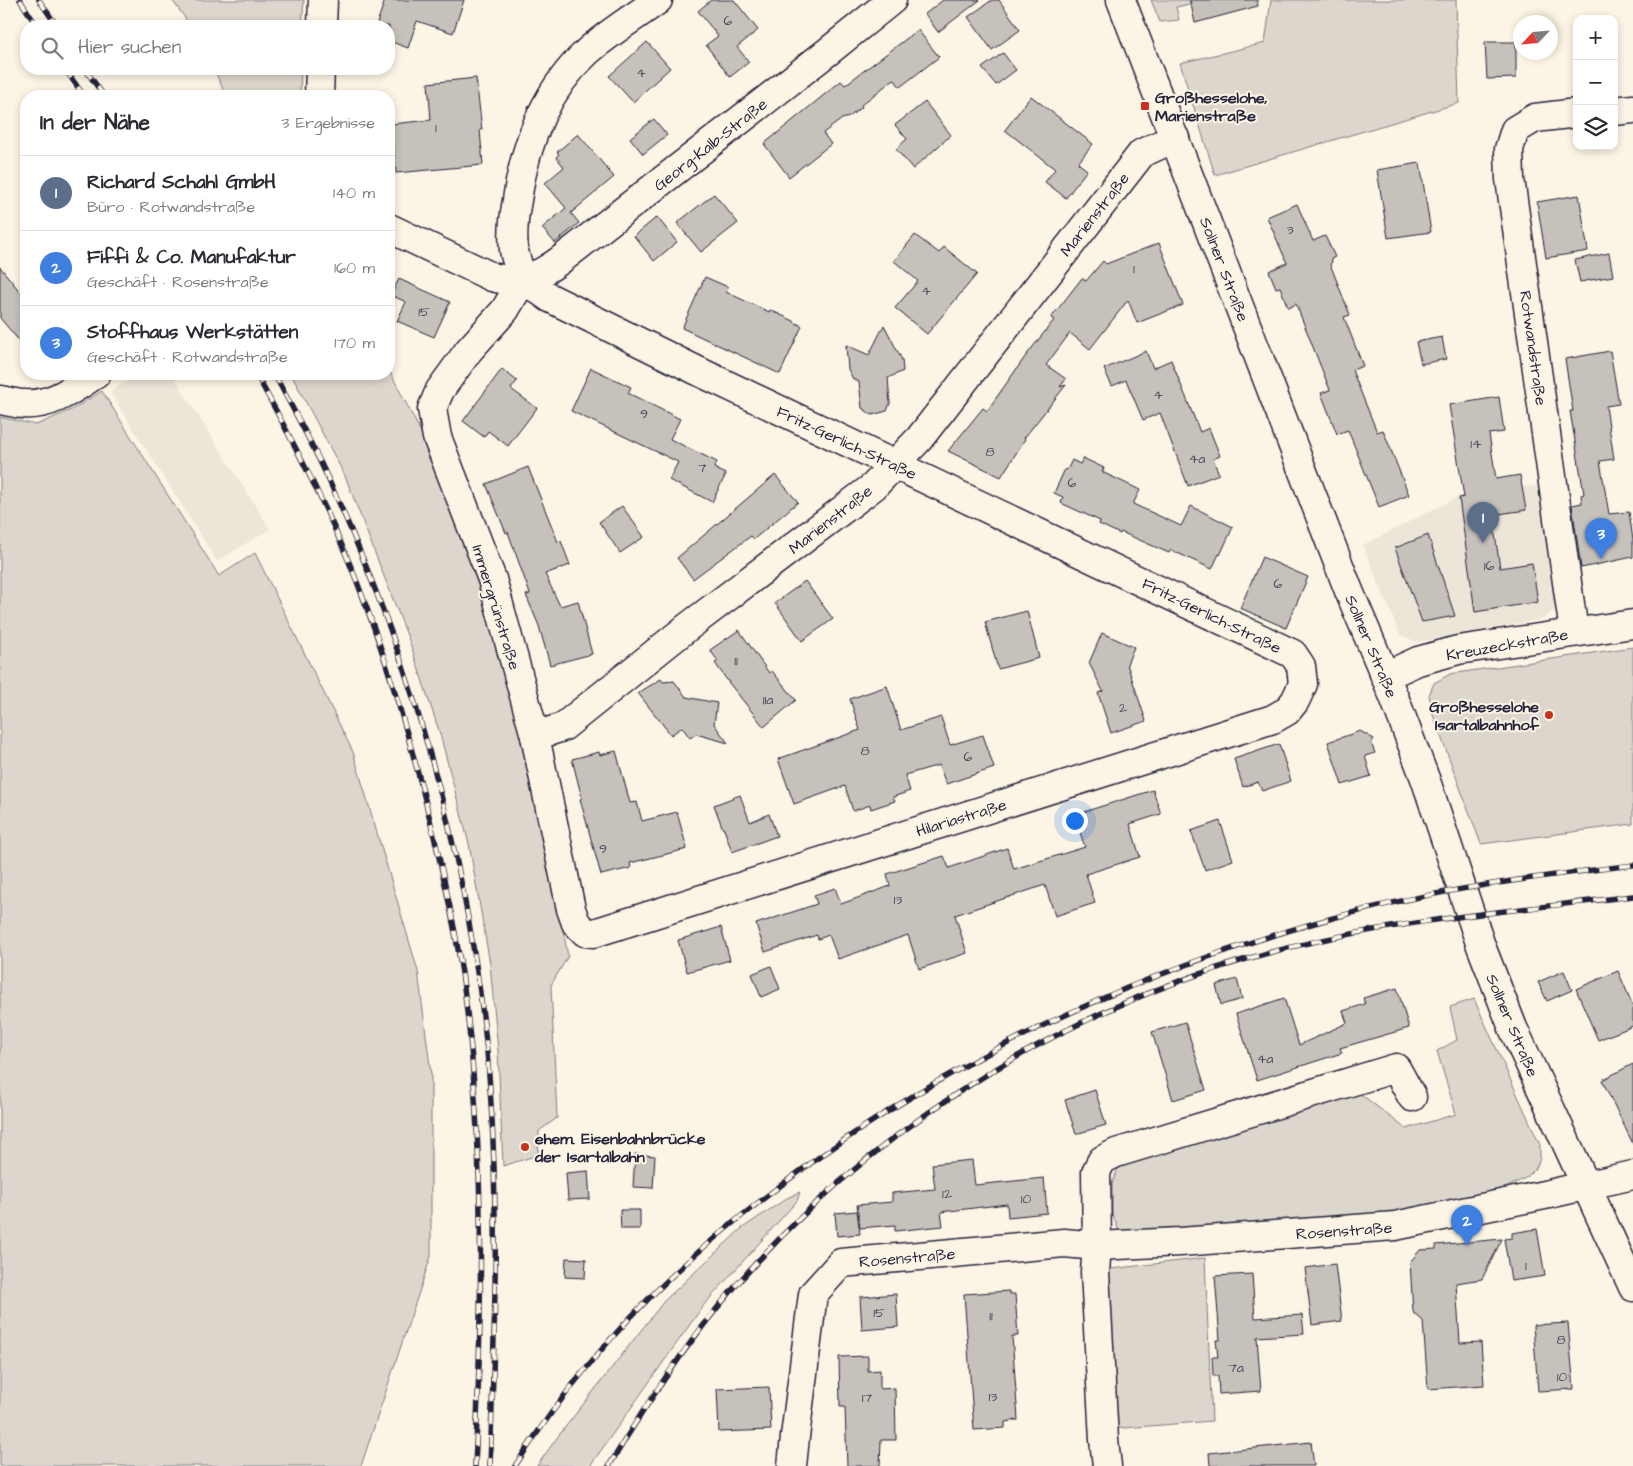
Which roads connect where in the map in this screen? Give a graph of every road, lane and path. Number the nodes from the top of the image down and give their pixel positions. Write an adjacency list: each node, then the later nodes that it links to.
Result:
1 (323, 0): 5 (street)
2 (658, 0): 13 (street)
3 (892, 0): 13 (street, Georg-Kalb-Straße)
4 (1121, 0): 11 (street, Sollner Straße)
5 (322, 20)
6 (320, 75): 7 (street)
7 (319, 90)
8 (1633, 109): 9 (street)
9 (1618, 111)
10 (1573, 113): 18 (street, Rotwandstraße)
11 (1175, 138): 16 (street, Marienstraße); 20 (street, Sollner Straße)
12 (395, 231): 13 (street)
13 (523, 279): 16 (street, Fritz-Gerlich-Straße); 21 (street, Immergrünstraße)
14 (86, 380): 15 (street)
15 (0, 400)
16 (894, 464): 19 (street, Fritz-Gerlich-Straße); 21 (street, Marienstraße)
17 (1633, 624): 18 (street, Kreuzeckstraße)
18 (1574, 632): 20 (street, Kreuzeckstraße)
19 (1301, 666): 22 (street, Hilariastraße)
20 (1386, 676): 25 (street, Sollner Straße)
21 (534, 736): 22 (street, Immergrünstraße)
22 (585, 932)
23 (1412, 1097): 26 (street)
24 (1633, 1175): 25 (street, Rosenstraße)
25 (1586, 1185): 26 (street, Rosenstraße); 27 (street, Sollner Straße)
26 (1097, 1246): 28 (street); 29 (street, Rosenstraße)
27 (1633, 1287)
28 (1105, 1453)
29 (792, 1466)

